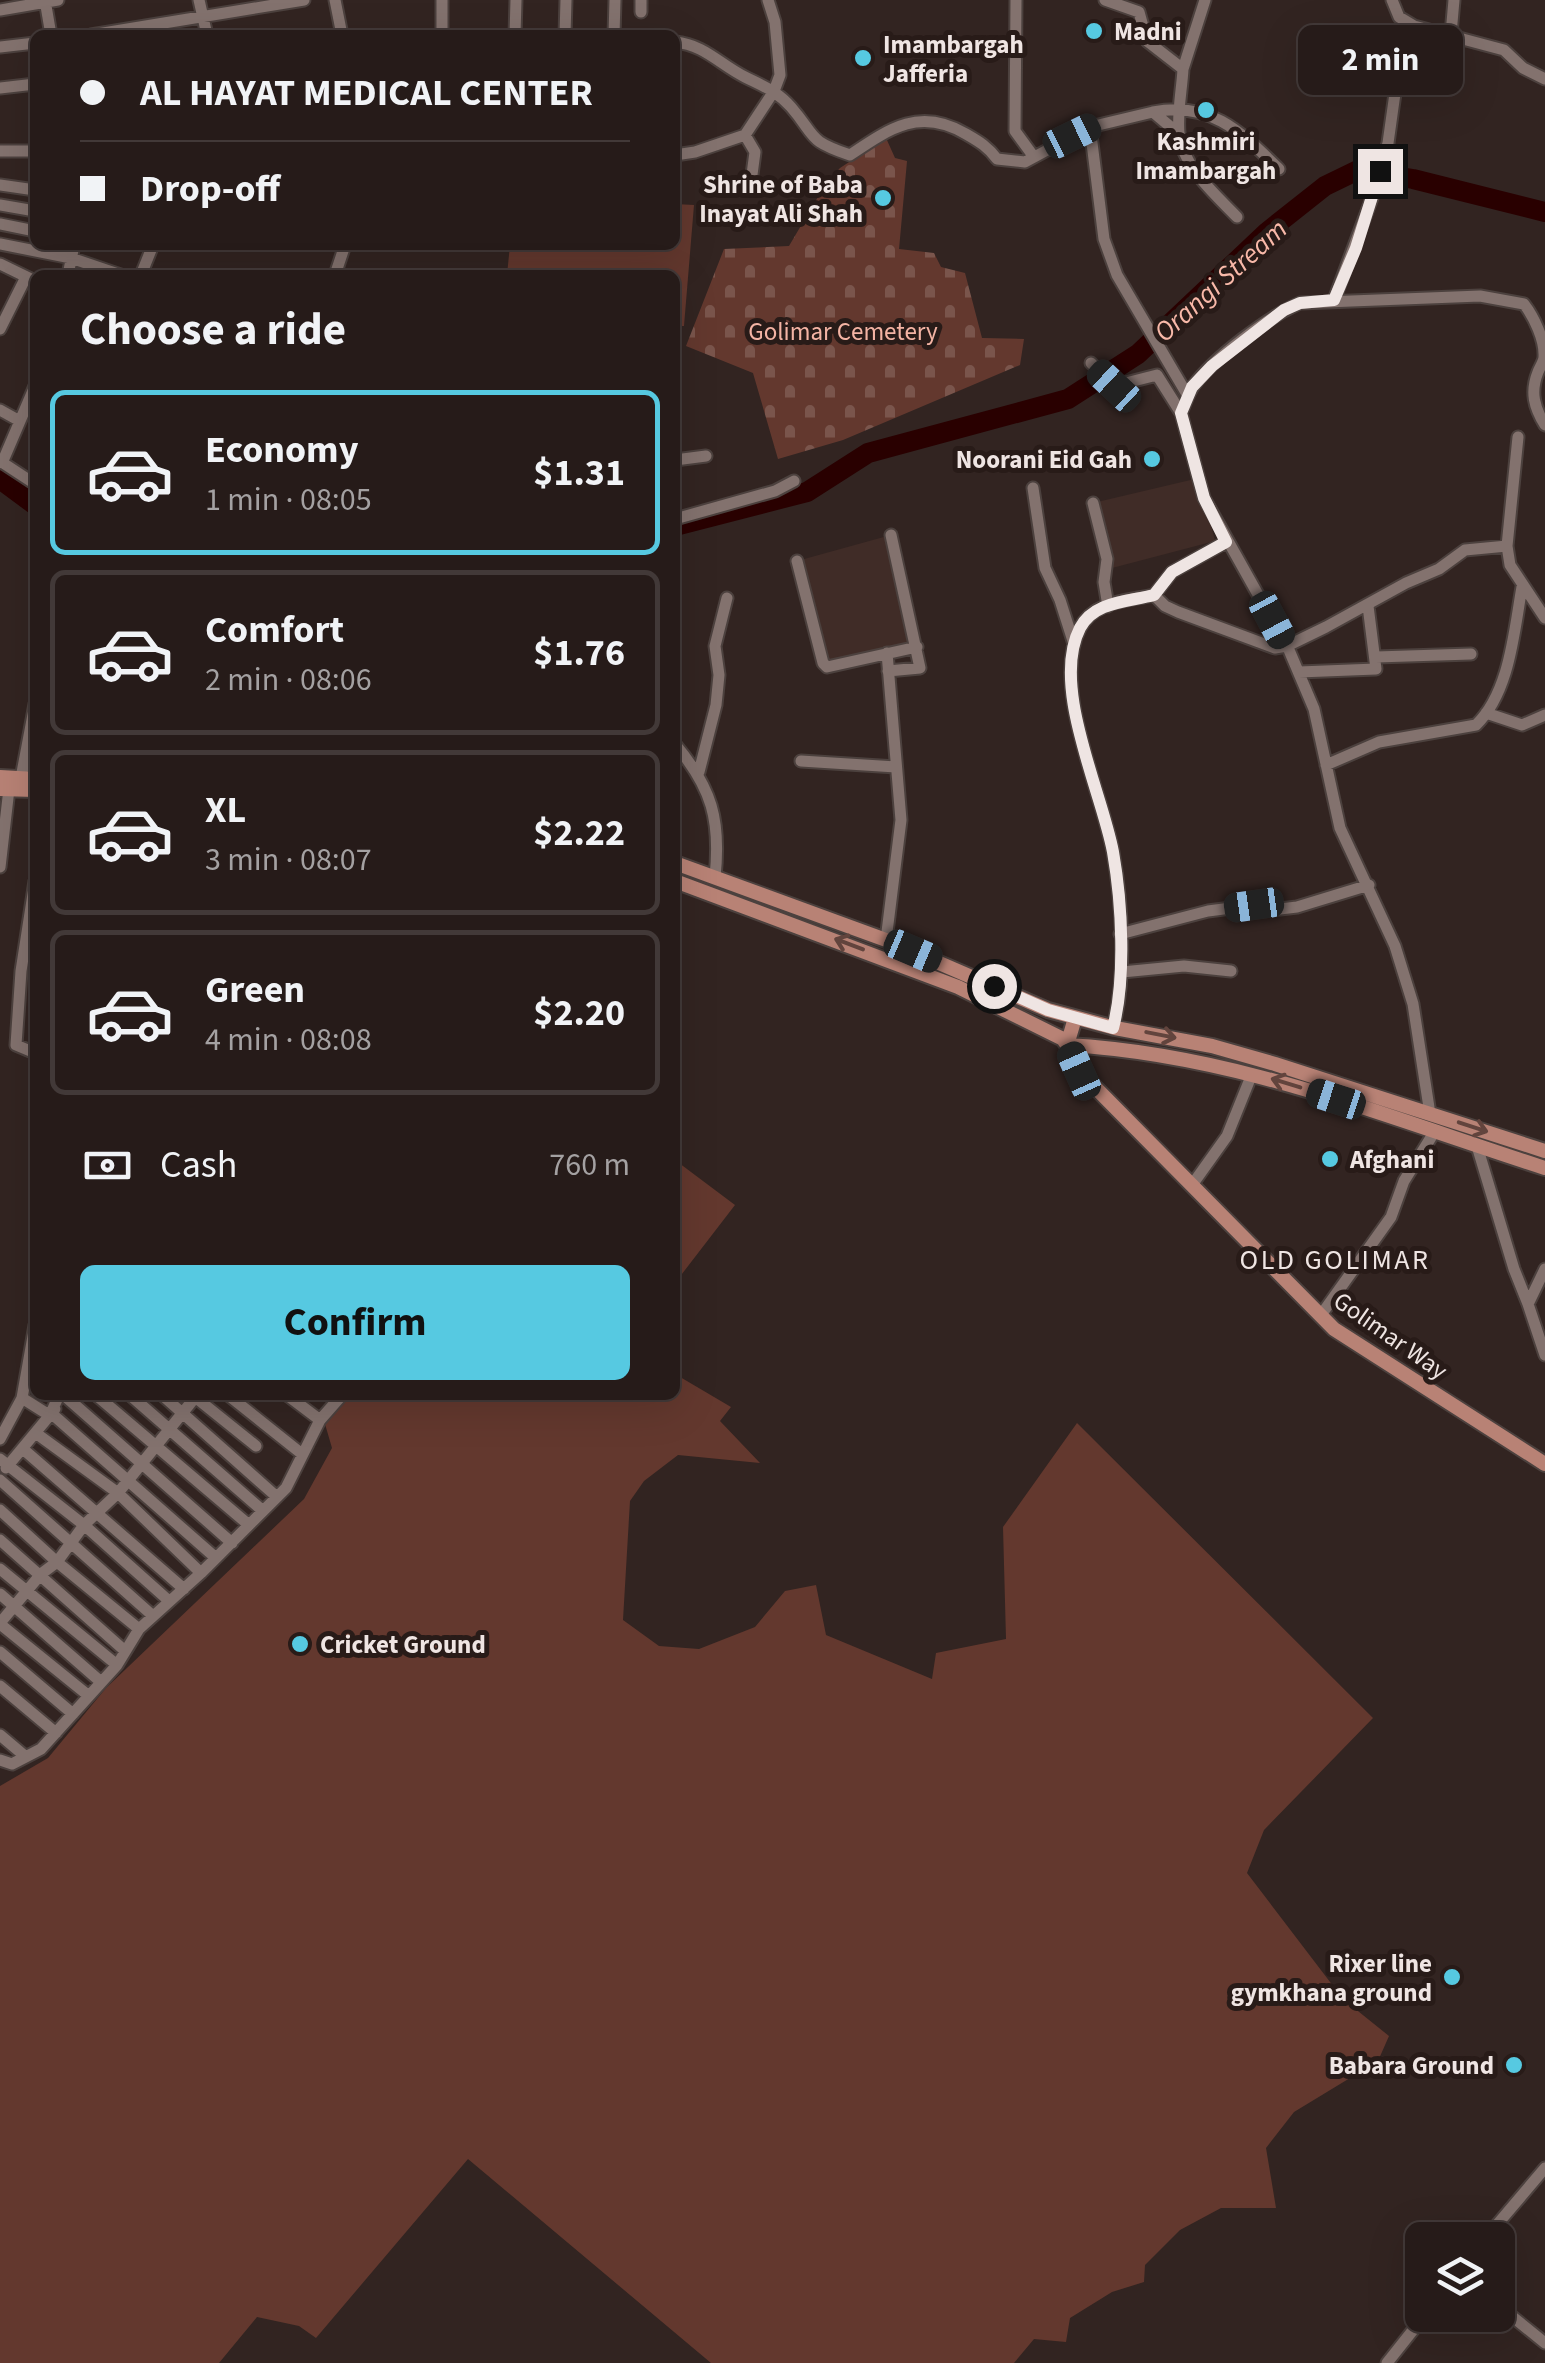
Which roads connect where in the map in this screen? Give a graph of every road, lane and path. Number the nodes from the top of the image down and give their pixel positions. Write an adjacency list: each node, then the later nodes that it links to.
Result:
1 (199, 0): 16 (street)
2 (304, 0): 16 (street)
3 (335, 0): 21 (street)
4 (442, 0): 22 (street)
5 (516, 0): 23 (street)
6 (566, 0): 24 (street)
7 (615, 0): 25 (street)
8 (768, 0): 34 (street)
9 (1016, 0): 43 (street)
10 (1105, 0): 30 (street)
11 (1205, 0): 30 (street)
12 (1392, 0): 17 (street)
13 (1454, 0): 26 (street)
14 (49, 1): 15 (street); 18 (street)
15 (0, 10)
16 (203, 16): 19 (street); 20 (street)
17 (1414, 26): 26 (street); 59 (street)
18 (51, 30)
19 (120, 30)
20 (206, 30)
21 (341, 30)
22 (442, 30)
23 (515, 30)
24 (565, 30)
25 (614, 30)
26 (1451, 34): 31 (street)
27 (680, 43): 34 (street)
28 (30, 44): 29 (street)
29 (0, 47)
30 (1183, 69): 35 (street)
31 (1545, 79)
32 (30, 85): 33 (street)
33 (0, 88)
34 (774, 91): 39 (street); 43 (street)
35 (1181, 107): 36 (street); 38 (street); 44 (street)
36 (1153, 112): 37 (street); 38 (street)
37 (1090, 127): 43 (street); 64 (street)
38 (1179, 134): 50 (street)
39 (745, 135): 42 (street); 45 (street)
40 (30, 151): 41 (street)
41 (0, 152)
42 (680, 155)
43 (1034, 157)
44 (1279, 169)
45 (751, 182)
46 (0, 185): 47 (street)
47 (30, 189)
48 (0, 206): 49 (street)
49 (30, 210)
50 (1236, 216)
51 (0, 224): 52 (street)
52 (30, 230)
53 (0, 244): 54 (street)
54 (30, 247)
55 (73, 251): 57 (street)
56 (0, 264): 58 (street)
57 (111, 270)
58 (30, 279): 60 (street)
59 (1334, 300): 61 (street); 64 (street)
60 (0, 329)
61 (1543, 342): 68 (street)
62 (1091, 364): 66 (street)
63 (30, 396): 67 (street)
64 (1188, 396): 66 (street)
65 (0, 410): 67 (street)
66 (1181, 413): 79 (street)
67 (18, 420): 72 (street)
68 (1545, 425)
69 (1518, 437): 80 (street)
70 (706, 456): 71 (street)
71 (680, 459)
72 (1, 462): 74 (street)
73 (794, 480): 77 (street)
74 (30, 481)
75 (1033, 488): 90 (street)
76 (1093, 503): 85 (street)
77 (680, 519)
78 (891, 535): 88 (street)
79 (1226, 542): 83 (street); 89 (street)
80 (1506, 546): 82 (street); 86 (street)
81 (797, 561): 91 (street)
82 (1522, 586): 87 (street); 96 (street)
83 (1154, 595): 85 (street); 89 (street)
84 (726, 598): 103 (street)
85 (1108, 606): 90 (street)
86 (1368, 606): 89 (street); 93 (street)
87 (1545, 618)
88 (917, 646): 91 (street); 94 (street)
89 (1287, 646): 95 (street)
90 (1076, 648): 110 (street)
91 (887, 653): 94 (street)
92 (1471, 654): 93 (street)
93 (1376, 657): 95 (street)
94 (888, 671): 102 (street)
95 (1299, 672): 101 (street)
96 (1486, 713): 97 (street); 101 (street)
97 (1545, 716)
98 (30, 722): 104 (street)
99 (680, 750): 103 (street)
100 (801, 761): 102 (street)
101 (1326, 765): 109 (street)
102 (896, 767): 111 (street)
103 (700, 772): 107 (street)
104 (13, 782): 106 (street)
105 (680, 865): 107 (main road)
106 (0, 868)
107 (715, 877): 111 (main road)
108 (680, 883): 119 (main road, one-way to 108)
109 (1369, 885): 110 (street); 122 (street)
110 (1120, 934): 114 (street)
111 (886, 940): 117 (main road)
112 (29, 955): 115 (street)
113 (1231, 970): 114 (street)
114 (1122, 972): 118 (street)
115 (20, 994): 116 (street); 120 (street)
116 (30, 998)
117 (1075, 1018): 118 (main road); 119 (main road)
118 (1113, 1028): 122 (main road, one-way to 122)
119 (1067, 1045): 121 (main road); 127 (main road, Golimar Way)
120 (30, 1051)
121 (1252, 1074): 123 (main road, one-way to 121); 127 (street)
122 (1430, 1114): 125 (main road, one-way to 125)
123 (1435, 1131): 124 (main road); 130 (street)
124 (1477, 1146): 126 (main road); 129 (street)
125 (1545, 1151)
126 (1545, 1168)
127 (1192, 1186): 130 (main road, Golimar Way)
128 (1545, 1269): 129 (street)
129 (1528, 1304): 131 (street)
130 (1320, 1315): 155 (main road, Golimar Way)
131 (1545, 1355)
132 (30, 1364): 133 (street)
133 (22, 1398): 145 (street); 149 (street)
134 (62, 1400): 145 (street)
135 (69, 1400): 154 (street)
136 (102, 1400): 150 (street)
137 (136, 1400): 147 (street)
138 (168, 1400): 144 (street)
139 (193, 1400): 144 (street)
140 (201, 1400): 151 (street)
141 (234, 1400): 153 (street)
142 (294, 1400): 146 (street)
143 (338, 1400): 146 (street)
144 (182, 1413): 147 (street); 159 (street)
145 (50, 1414): 148 (street); 157 (street)
146 (320, 1420): 153 (street)
147 (168, 1428): 150 (street); 161 (street)
148 (37, 1434): 152 (street); 158 (street)
149 (0, 1439)
150 (155, 1445): 154 (street); 164 (street)
151 (256, 1446)
152 (23, 1449): 156 (street); 162 (street)
153 (302, 1454): 159 (street)
154 (141, 1464): 157 (street); 167 (street)
155 (1545, 1464)
156 (2, 1470): 163 (street); 166 (street)
157 (127, 1482): 158 (street); 168 (street)
158 (118, 1493): 162 (street); 171 (street)
159 (277, 1497): 161 (street)
160 (0, 1510): 169 (street)
161 (263, 1512): 164 (street)
162 (99, 1514): 163 (street); 173 (street)
163 (84, 1525): 166 (street); 176 (street)
164 (249, 1525): 167 (street)
165 (0, 1540): 172 (street)
166 (71, 1543): 169 (street); 178 (street)
167 (232, 1543): 168 (street)
168 (216, 1558): 171 (street)
169 (56, 1562): 172 (street); 180 (street)
170 (0, 1570): 174 (street)
171 (201, 1573): 173 (street)
172 (41, 1574): 174 (street); 181 (street)
173 (184, 1588): 176 (street)
174 (26, 1592): 177 (street); 183 (street)
175 (0, 1594): 177 (street)
176 (168, 1600): 178 (street)
177 (15, 1608): 179 (street); 184 (street)
178 (152, 1616): 180 (street)
179 (0, 1624): 186 (street)
180 (140, 1628): 181 (street)
181 (124, 1650): 183 (street)
182 (0, 1652): 187 (street)
183 (117, 1665): 184 (street)
184 (101, 1682): 186 (street)
185 (0, 1686): 188 (street)
186 (89, 1696): 187 (street)
187 (73, 1714): 188 (street)
188 (56, 1733): 190 (street)
189 (0, 1735): 190 (street)
190 (26, 1757): 191 (street)
191 (6, 1761): 192 (street)
192 (0, 1772)
193 (1545, 2168): 194 (street)
194 (1499, 2222)
195 (1515, 2319): 197 (street)
196 (1411, 2332): 198 (street)
197 (1545, 2344)
198 (1386, 2363)

